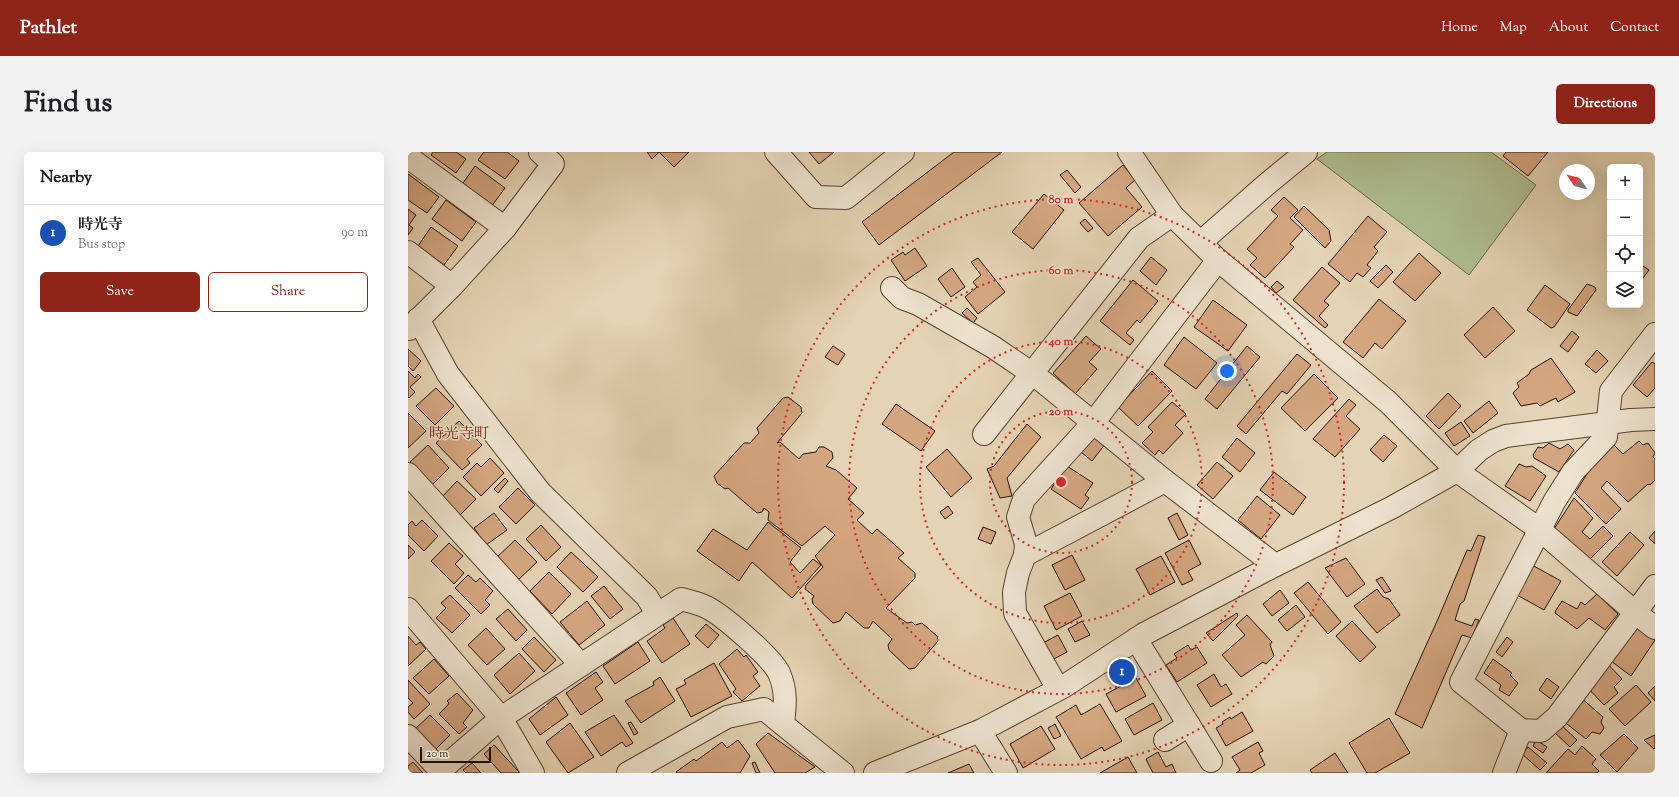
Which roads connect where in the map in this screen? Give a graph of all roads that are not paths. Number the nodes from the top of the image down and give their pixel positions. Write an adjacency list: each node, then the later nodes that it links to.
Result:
1 (540, 152): 8 (street)
2 (776, 152): 3 (street)
3 (903, 152)
4 (1129, 152): 7 (street)
5 (1306, 152): 9 (street)
6 (408, 158): 8 (street)
7 (1172, 215): 9 (street); 16 (street)
8 (505, 228): 12 (street)
9 (1201, 242): 11 (street)
10 (408, 252): 12 (street)
11 (1218, 260): 18 (street); 21 (street)
12 (452, 286): 14 (street)
13 (892, 288): 16 (street)
14 (413, 324): 30 (street)
15 (1655, 335): 19 (street)
16 (1033, 374): 18 (street); 20 (street)
17 (1655, 419): 19 (street)
18 (1093, 423): 23 (street); 25 (street)
19 (1607, 424): 21 (street); 24 (street)
20 (984, 434)
21 (1457, 471): 24 (street); 26 (street)
22 (408, 474): 33 (street)
23 (1165, 481): 25 (street); 26 (street)
24 (1539, 529): 29 (street); 38 (street)
25 (1025, 555): 34 (street)
26 (1275, 565): 32 (street)
27 (1655, 586): 29 (street)
28 (408, 608): 35 (street)
29 (1636, 613): 31 (street); 38 (street)
30 (657, 614): 33 (street); 36 (street)
31 (1655, 628)
32 (1136, 639): 34 (street); 37 (street)
33 (581, 665): 35 (street)
34 (1058, 689): 39 (street)
35 (502, 718): 43 (street); 44 (street)
36 (783, 724): 45 (street); 46 (street)
37 (1189, 725): 41 (street); 42 (street)
38 (1521, 730): 49 (street)
39 (980, 731): 47 (street); 48 (street)
40 (408, 736): 43 (street)
41 (1165, 740)
42 (1211, 761)
43 (442, 771)
44 (533, 773)
45 (628, 773)
46 (844, 773)
47 (875, 773)
48 (1006, 773)
49 (1504, 773)

